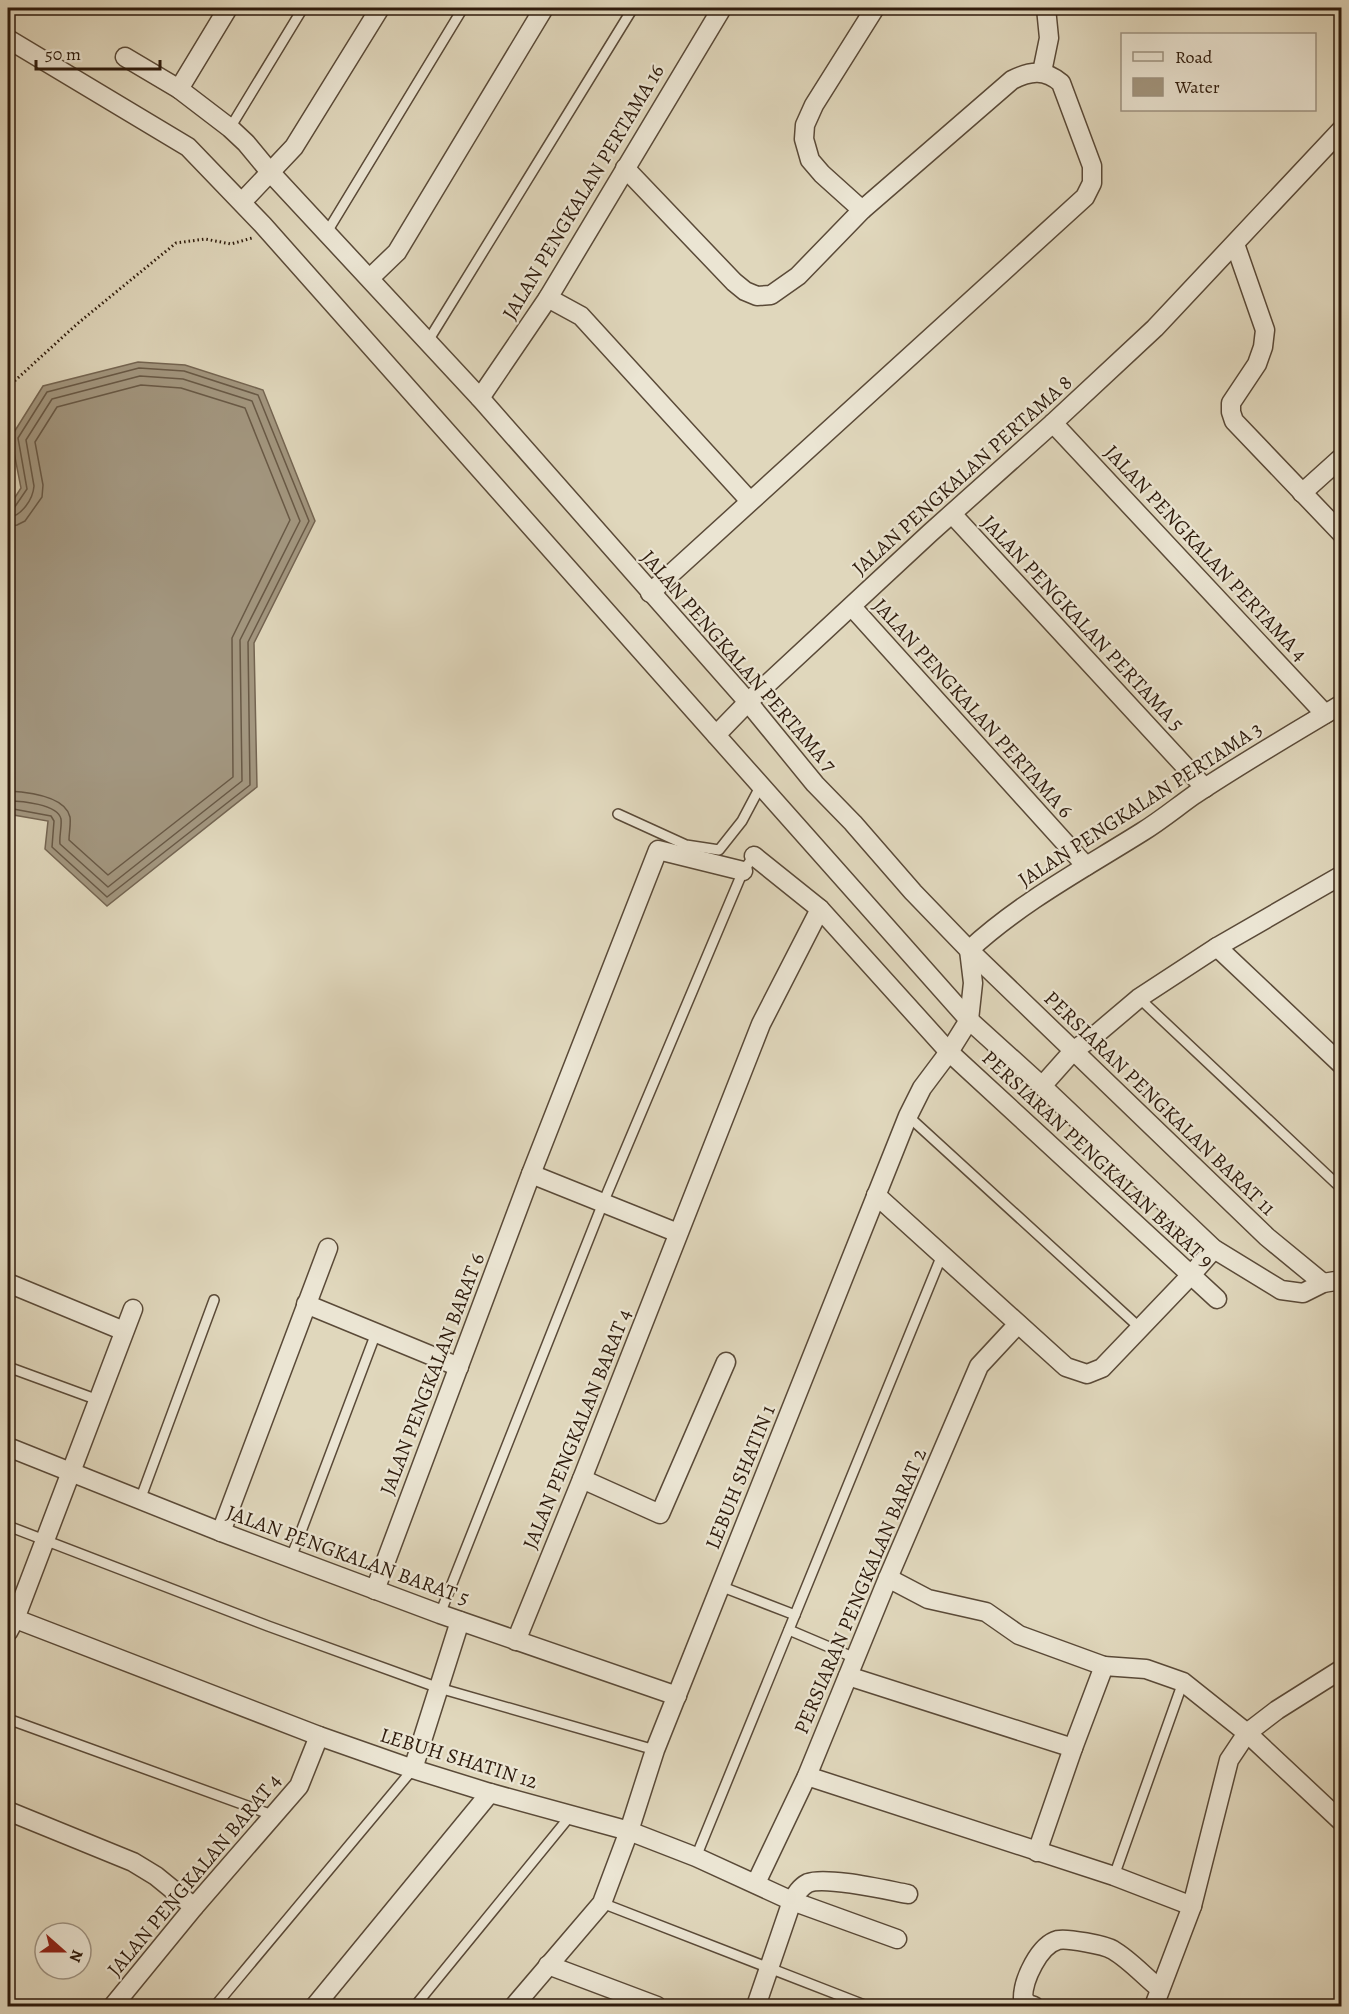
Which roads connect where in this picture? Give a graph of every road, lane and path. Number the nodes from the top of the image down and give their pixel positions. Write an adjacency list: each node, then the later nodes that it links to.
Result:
1 (228, 8): 13 (street)
2 (303, 8): 14 (lane)
3 (380, 8): 17 (street)
4 (463, 8): 21 (lane)
5 (543, 8): 23 (street)
6 (633, 8): 25 (lane)
7 (722, 8): 16 (street, JALAN PENGKALAN PERTAMA 16)
8 (876, 8): 19 (street)
9 (1046, 8): 12 (street)
10 (8, 39): 18 (street)
11 (125, 57): 13 (street, JALAN PENGKALAN PERTAMA 7)
12 (1042, 72): 19 (street); 31 (street)
13 (179, 89): 14 (street, JALAN PENGKALAN PERTAMA 7)
14 (230, 128): 17 (street, JALAN PENGKALAN PERTAMA 7)
15 (1341, 129): 22 (street, JALAN PENGKALAN PERTAMA 8)
16 (625, 168): 19 (street); 24 (street, JALAN PENGKALAN PERTAMA 16)
17 (270, 172): 18 (street); 21 (street, JALAN PENGKALAN PERTAMA 7)
18 (242, 202): 20 (street)
19 (862, 210)
20 (263, 225): 26 (path); 39 (street)
21 (327, 232): 23 (street, JALAN PENGKALAN PERTAMA 7)
22 (1235, 244): 28 (street, JALAN PENGKALAN PERTAMA 8); 30 (street)
23 (370, 278): 25 (street, JALAN PENGKALAN PERTAMA 7)
24 (548, 298): 27 (street, JALAN PENGKALAN PERTAMA 16); 31 (street)
25 (428, 341): 27 (street, JALAN PENGKALAN PERTAMA 7)
26 (8, 387)
27 (480, 398): 34 (street, JALAN PENGKALAN PERTAMA 7)
28 (1053, 423): 32 (street, JALAN PENGKALAN PERTAMA 8); 38 (street, JALAN PENGKALAN PERTAMA 4)
29 (1341, 457): 30 (street)
30 (1302, 493): 33 (street)
31 (750, 501): 34 (street)
32 (952, 514): 35 (street, JALAN PENGKALAN PERTAMA 8); 41 (street, JALAN PENGKALAN PERTAMA 5)
33 (1341, 534)
34 (650, 593): 36 (street, JALAN PENGKALAN PERTAMA 7)
35 (852, 607): 36 (street, JALAN PENGKALAN PERTAMA 8); 44 (street, JALAN PENGKALAN PERTAMA 6)
36 (748, 702): 39 (street, JALAN PENGKALAN PERTAMA 8); 48 (street, JALAN PENGKALAN PERTAMA 7)
37 (1341, 704): 38 (street, JALAN PENGKALAN PERTAMA 3)
38 (1325, 714): 41 (street, JALAN PENGKALAN PERTAMA 3)
39 (716, 735): 40 (street)
40 (760, 785): 42 (lane); 50 (street)
41 (1205, 788): 44 (street, JALAN PENGKALAN PERTAMA 3)
42 (618, 814)
43 (748, 864): 46 (street, PERSIARAN PENGKALAN BARAT 9); 56 (street, JALAN PENGKALAN BARAT 6); 59 (lane)
44 (1086, 866): 48 (street, JALAN PENGKALAN PERTAMA 3)
45 (1341, 875): 47 (street)
46 (820, 909): 52 (street, PERSIARAN PENGKALAN BARAT 9); 60 (street, JALAN PENGKALAN BARAT 4)
47 (1217, 947): 49 (street); 53 (street)
48 (969, 950): 50 (street, LEBUH SHATIN 1); 51 (street, PERSIARAN PENGKALAN BARAT 11)
49 (1139, 998): 51 (street); 57 (lane)
50 (969, 1020): 52 (street, LEBUH SHATIN 1); 54 (street)
51 (1074, 1050): 54 (street); 67 (street, PERSIARAN PENGKALAN BARAT 11)
52 (949, 1052): 55 (street, LEBUH SHATIN 1); 64 (street, PERSIARAN PENGKALAN BARAT 9)
53 (1341, 1065)
54 (1042, 1086): 62 (street)
55 (908, 1116): 58 (street, LEBUH SHATIN 1); 73 (lane)
56 (531, 1174): 59 (street); 78 (street, JALAN PENGKALAN BARAT 6)
57 (1341, 1189)
58 (876, 1195): 63 (street); 89 (street, LEBUH SHATIN 1)
59 (603, 1203): 60 (street); 91 (lane)
60 (678, 1233): 82 (street, JALAN PENGKALAN BARAT 4)
61 (328, 1248): 70 (street)
62 (1214, 1249): 64 (street); 67 (street)
63 (942, 1255): 72 (street); 92 (lane)
64 (1191, 1275): 68 (street, PERSIARAN PENGKALAN BARAT 9); 73 (street)
65 (1341, 1280): 67 (street)
66 (8, 1283): 74 (street)
67 (1323, 1283)
68 (1217, 1299)
69 (214, 1300): 83 (lane)
70 (306, 1304): 75 (street); 85 (street)
71 (133, 1309): 74 (street)
72 (1018, 1324): 73 (street); 88 (street, PERSIARAN PENGKALAN BARAT 2)
73 (1140, 1328)
74 (124, 1331): 79 (street)
75 (376, 1333): 78 (street); 87 (lane)
76 (726, 1362): 82 (street)
77 (8, 1367): 79 (lane)
78 (459, 1367): 90 (street, JALAN PENGKALAN BARAT 6)
79 (98, 1400): 81 (street)
80 (8, 1447): 81 (street, JALAN PENGKALAN BARAT 5)
81 (71, 1472): 83 (street, JALAN PENGKALAN BARAT 5); 86 (street)
82 (582, 1479): 96 (street, JALAN PENGKALAN BARAT 4)
83 (140, 1500): 85 (street, JALAN PENGKALAN BARAT 5)
84 (8, 1527): 86 (lane)
85 (221, 1532): 87 (street, JALAN PENGKALAN BARAT 5)
86 (45, 1540): 93 (street); 102 (lane)
87 (291, 1558): 90 (street, JALAN PENGKALAN BARAT 5)
88 (888, 1578): 97 (street, PERSIARAN PENGKALAN BARAT 2); 98 (street)
89 (720, 1587): 92 (lane); 103 (street, LEBUH SHATIN 1)
90 (375, 1590): 91 (street, JALAN PENGKALAN BARAT 5)
91 (440, 1614): 94 (street, JALAN PENGKALAN BARAT 5)
92 (795, 1615): 95 (lane)
93 (10, 1622): 106 (street, LEBUH SHATIN 12)
94 (460, 1622): 96 (street, JALAN PENGKALAN BARAT 5); 102 (street)
95 (789, 1630): 97 (lane); 118 (lane)
96 (516, 1641): 103 (street, JALAN PENGKALAN BARAT 5)
97 (855, 1658): 100 (street, PERSIARAN PENGKALAN BARAT 2)
98 (1104, 1666): 101 (street); 107 (street)
99 (1341, 1669): 105 (street)
100 (848, 1676): 107 (street); 110 (street, PERSIARAN PENGKALAN BARAT 2)
101 (1183, 1682): 105 (street); 119 (lane)
102 (439, 1688): 108 (lane); 109 (street)
103 (677, 1696): 108 (street, LEBUH SHATIN 1)
104 (8, 1719): 114 (lane)
105 (1247, 1733): 115 (street); 124 (street)
106 (319, 1736): 109 (street, LEBUH SHATIN 12); 114 (street, JALAN PENGKALAN BARAT 4)
107 (1073, 1748): 117 (street)
108 (655, 1750): 116 (street, LEBUH SHATIN 1)
109 (413, 1769): 111 (street, LEBUH SHATIN 12); 131 (lane)
110 (807, 1776): 117 (street); 120 (street, PERSIARAN PENGKALAN BARAT 2)
111 (490, 1793): 113 (street, LEBUH SHATIN 12); 132 (street)
112 (8, 1811): 125 (street)
113 (571, 1815): 116 (street, LEBUH SHATIN 12); 133 (lane)
114 (275, 1816): 125 (street, JALAN PENGKALAN BARAT 4)
115 (1341, 1822)
116 (629, 1831): 118 (street, LEBUH SHATIN 12); 123 (street, LEBUH SHATIN 1)
117 (1037, 1852): 119 (street)
118 (696, 1857): 120 (street, LEBUH SHATIN 12)
119 (1114, 1876): 124 (street)
120 (756, 1883): 122 (street, LEBUH SHATIN 12)
121 (908, 1894): 122 (street)
122 (792, 1901): 126 (street, LEBUH SHATIN 12); 128 (street)
123 (602, 1903): 127 (street, LEBUH SHATIN 1); 128 (lane)
124 (1192, 1906): 129 (street)
125 (194, 1907): 130 (street, JALAN PENGKALAN BARAT 4)
126 (897, 1939)
127 (548, 1965): 134 (street, LEBUH SHATIN 1); 135 (street)
128 (770, 1969): 136 (street); 137 (lane)
129 (1160, 1989): 138 (street); 139 (street)
130 (113, 2007)
131 (214, 2007)
132 (315, 2007)
133 (415, 2007)
134 (514, 2007)
135 (657, 2007)
136 (756, 2007)
137 (867, 2007)
138 (1034, 2007)
139 (1154, 2007)

